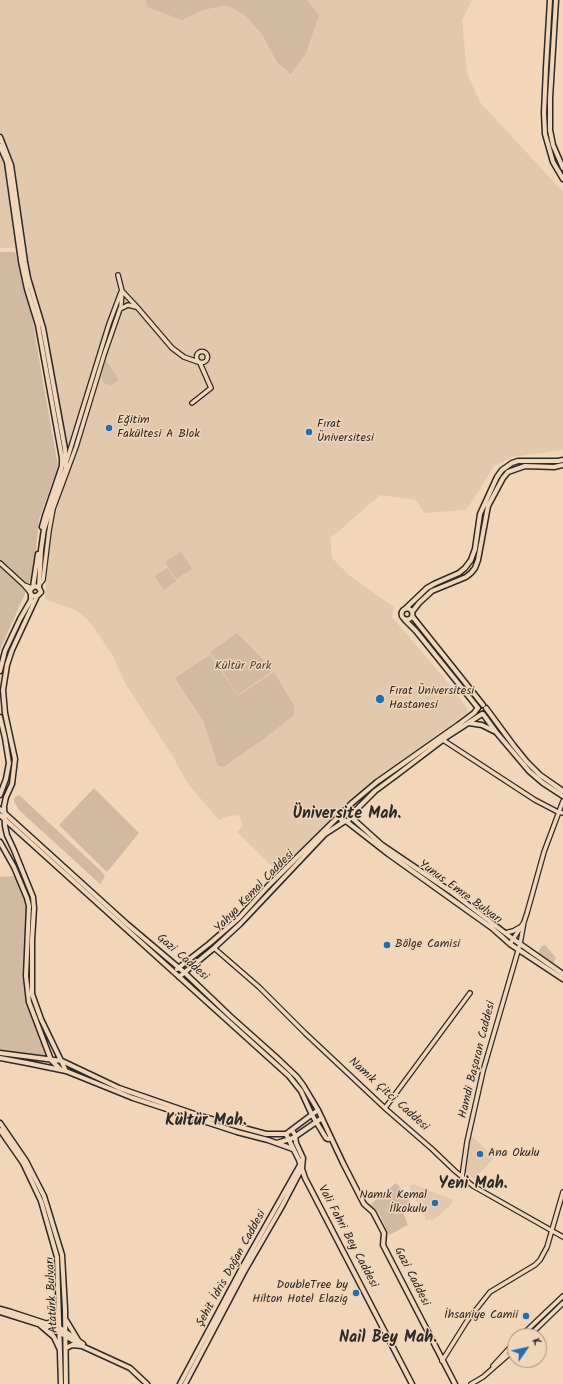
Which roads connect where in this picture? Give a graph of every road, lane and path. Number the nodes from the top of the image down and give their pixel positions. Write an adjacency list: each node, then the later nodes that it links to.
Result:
1 (550, 0): 6 (main road)
2 (556, 0): 5 (main road)
3 (0, 137): 14 (main road)
4 (0, 146): 18 (main road)
5 (563, 168)
6 (563, 179)
7 (118, 275): 8 (street)
8 (122, 291): 9 (street); 10 (street); 11 (street)
9 (137, 307): 10 (street); 12 (street)
10 (120, 309): 11 (street)
11 (102, 357): 14 (street); 17 (street)
12 (192, 403)
13 (563, 460): 20 (main road)
14 (66, 463): 17 (main road)
15 (563, 465): 21 (main road)
16 (0, 563): 18 (street)
17 (39, 586): 18 (main road); 19 (main road)
18 (32, 590): 19 (main road); 23 (main road)
19 (37, 596): 38 (main road)
20 (405, 609): 21 (main road); 22 (main road)
21 (412, 614): 22 (main road); 24 (main road)
22 (405, 620): 25 (main road)
23 (0, 671)
24 (485, 707): 25 (main road); 26 (main road); 31 (main road)
25 (477, 708): 26 (main road); 36 (main road)
26 (482, 714): 28 (main road); 29 (main road)
27 (0, 717): 32 (main road)
28 (468, 723): 29 (main road); 30 (main road)
29 (496, 732): 33 (main road)
30 (443, 740): 37 (street); 42 (main road)
31 (563, 791)
32 (0, 795)
33 (563, 796)
34 (563, 801): 37 (street)
35 (0, 809): 38 (main road, Gazi Caddesi)
36 (346, 810): 41 (main road); 42 (main road)
37 (558, 812): 39 (street); 46 (street)
38 (5, 813): 43 (main road); 54 (main road, Gazi Caddesi)
39 (563, 813)
40 (0, 815): 43 (main road, Gazi Caddesi)
41 (339, 816): 44 (main road); 54 (main road, Yahya Kemal Caddesi)
42 (350, 816): 44 (main road); 48 (main road, Yunus Emre Bulvarı)
43 (5, 820): 55 (main road, Gazi Caddesi); 64 (main road)
44 (345, 821): 50 (main road, Yunus Emre Bulvarı); 52 (main road, Yahya Kemal Caddesi)
45 (0, 842): 63 (main road)
46 (524, 922): 47 (street); 51 (street, Hamdi Başaran Caddesi)
47 (521, 926): 48 (street); 49 (street)
48 (505, 933): 49 (main road, Yunus Emre Bulvarı)
49 (513, 939): 50 (street); 51 (main road, Yunus Emre Bulvarı)
50 (510, 944): 53 (main road, Yunus Emre Bulvarı)
51 (520, 944): 53 (street, Hamdi Başaran Caddesi); 57 (main road, Yunus Emre Bulvarı)
52 (214, 948): 56 (main road, Yahya Kemal Caddesi); 67 (street, Namık Çitci Caddesi)
53 (518, 950): 59 (main road, Yunus Emre Bulvarı); 82 (street, Hamdi Başaran Caddesi)
54 (178, 968): 55 (main road, Yahya Kemal Caddesi); 56 (main road, Gazi Caddesi)
55 (174, 972): 58 (main road, Gazi Caddesi)
56 (185, 973): 58 (main road, Yahya Kemal Caddesi); 68 (main road, Gazi Caddesi)
57 (563, 974)
58 (179, 977): 69 (main road, Gazi Caddesi)
59 (563, 979)
60 (470, 993): 67 (street)
61 (0, 1054): 63 (main road)
62 (0, 1058): 65 (main road)
63 (51, 1060): 64 (main road); 65 (main road)
64 (62, 1062): 66 (main road); 75 (main road)
65 (60, 1069): 66 (main road)
66 (66, 1071): 79 (main road)
67 (386, 1108): 82 (street, Namık Çitci Caddesi)
68 (318, 1110): 69 (main road); 70 (main road, Gazi Caddesi)
69 (312, 1115): 71 (main road, Gazi Caddesi); 74 (main road)
70 (322, 1118): 71 (main road); 77 (main road, Gazi Caddesi)
71 (316, 1122): 76 (main road); 77 (main road, Gazi Caddesi)
72 (0, 1123): 93 (main road, Atatürk Bulvarı)
73 (0, 1130): 91 (main road, Atatürk Bulvarı)
74 (292, 1130): 75 (main road); 76 (main road)
75 (286, 1134): 78 (main road, Vali Fahri Bey Caddesi)
76 (295, 1137): 78 (main road); 81 (main road)
77 (331, 1138): 106 (main road, Gazi Caddesi)
78 (289, 1140): 79 (main road); 80 (main road, Vali Fahri Bey Caddesi)
79 (277, 1144): 80 (main road)
80 (293, 1149): 81 (main road, Vali Fahri Bey Caddesi)
81 (301, 1166): 83 (main road, Vali Fahri Bey Caddesi); 84 (main road, Şehit İdris Doğan Caddesi); 111 (main road, Şehit İdris Doğan Caddesi)
82 (462, 1177): 86 (street, Namık Çitci Caddesi)
83 (305, 1178): 84 (main road); 113 (main road, Vali Fahri Bey Caddesi)
84 (294, 1183): 112 (main road, Şehit İdris Doğan Caddesi)
85 (563, 1192): 86 (street)
86 (551, 1231): 87 (street, Namık Çitci Caddesi); 106 (street)
87 (563, 1237)
88 (563, 1296): 96 (street)
89 (563, 1303): 97 (street)
90 (0, 1309): 95 (main road)
91 (60, 1310): 95 (main road); 98 (main road, Atatürk Bulvarı)
92 (0, 1312): 94 (main road)
93 (65, 1319): 99 (main road, Atatürk Bulvarı); 100 (main road)
94 (40, 1324): 98 (main road); 104 (main road)
95 (46, 1324): 98 (main road)
96 (530, 1328)
97 (537, 1328)
98 (60, 1330): 99 (main road); 104 (main road, Atatürk Bulvarı)
99 (65, 1333): 100 (main road); 101 (main road); 102 (main road, Atatürk Bulvarı)
100 (78, 1340): 101 (main road)
101 (83, 1346): 102 (main road); 110 (main road)
102 (66, 1348): 109 (main road, Atatürk Bulvarı)
103 (507, 1350): 107 (street)
104 (61, 1351): 108 (main road, Atatürk Bulvarı)
105 (507, 1356): 107 (street)
106 (442, 1361): 114 (main road, Gazi Caddesi)
107 (482, 1377): 115 (street)
108 (61, 1384)
109 (66, 1384)
110 (147, 1384)
111 (180, 1384)
112 (185, 1384)
113 (412, 1384)
114 (455, 1384)
115 (471, 1384)

